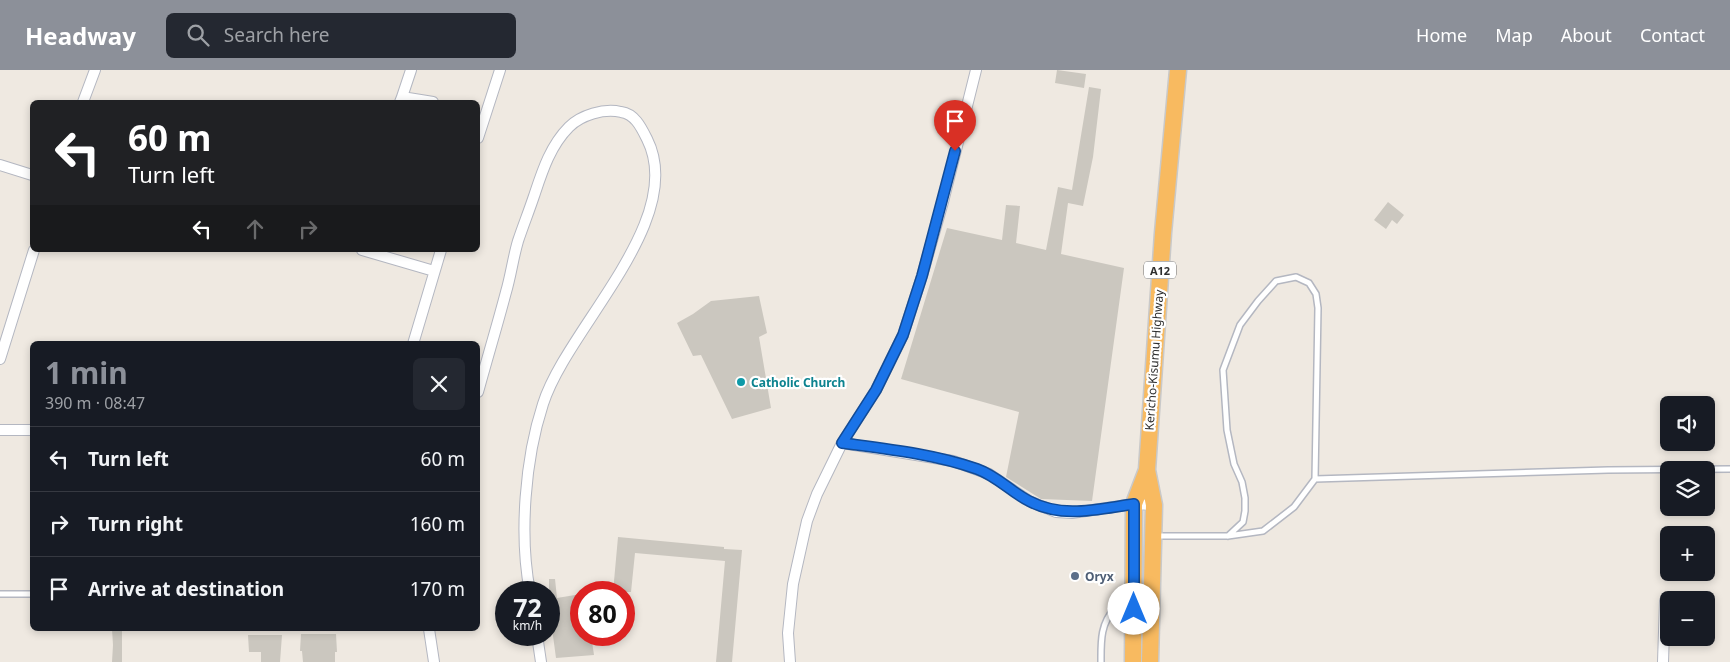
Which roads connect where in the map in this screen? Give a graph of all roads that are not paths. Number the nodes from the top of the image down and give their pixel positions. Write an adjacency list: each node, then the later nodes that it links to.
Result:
1 (95, 70): 6 (street)
2 (411, 70): 7 (street)
3 (500, 70): 8 (street)
4 (976, 70): 21 (street)
5 (1178, 70): 23 (highway, Kericho-Kisumu Highway / A12)
6 (84, 100)
7 (401, 100)
8 (482, 111): 9 (street)
9 (480, 124)
10 (0, 165): 11 (street)
11 (30, 174)
12 (33, 252): 17 (street)
13 (369, 252): 15 (street)
14 (440, 252): 15 (street)
15 (434, 271): 16 (street)
16 (414, 341)
17 (0, 359)
18 (480, 385): 29 (street)
19 (0, 430): 20 (street)
20 (30, 430)
21 (842, 443): 25 (street); 39 (street)
22 (1730, 469): 24 (lane)
23 (1146, 470): 25 (highway, Kericho-Kisumu Highway / A12); 26 (highway, Kericho-Kisumu Highway / A12)
24 (1315, 479): 28 (lane); 28 (lane)
25 (1134, 504): 26 (street); 32 (highway, Kericho-Kisumu Highway / A12)
26 (1154, 505): 27 (highway, Kericho-Kisumu Highway / A12)
27 (1154, 536): 28 (lane); 33 (highway, Kericho-Kisumu Highway / A12)
28 (1228, 536)
29 (528, 581)
30 (0, 594): 31 (lane)
31 (30, 594)
32 (1134, 609): 33 (lane); 40 (lane); 41 (highway, Kericho-Kisumu Highway / A12)
33 (1151, 611): 42 (highway, Kericho-Kisumu Highway / A12)
34 (429, 631): 37 (street)
35 (538, 646): 38 (street)
36 (1664, 646): 43 (street)
37 (434, 662)
38 (541, 662)
39 (790, 662)
40 (1101, 662)
41 (1133, 662)
42 (1150, 662)
43 (1663, 662)

